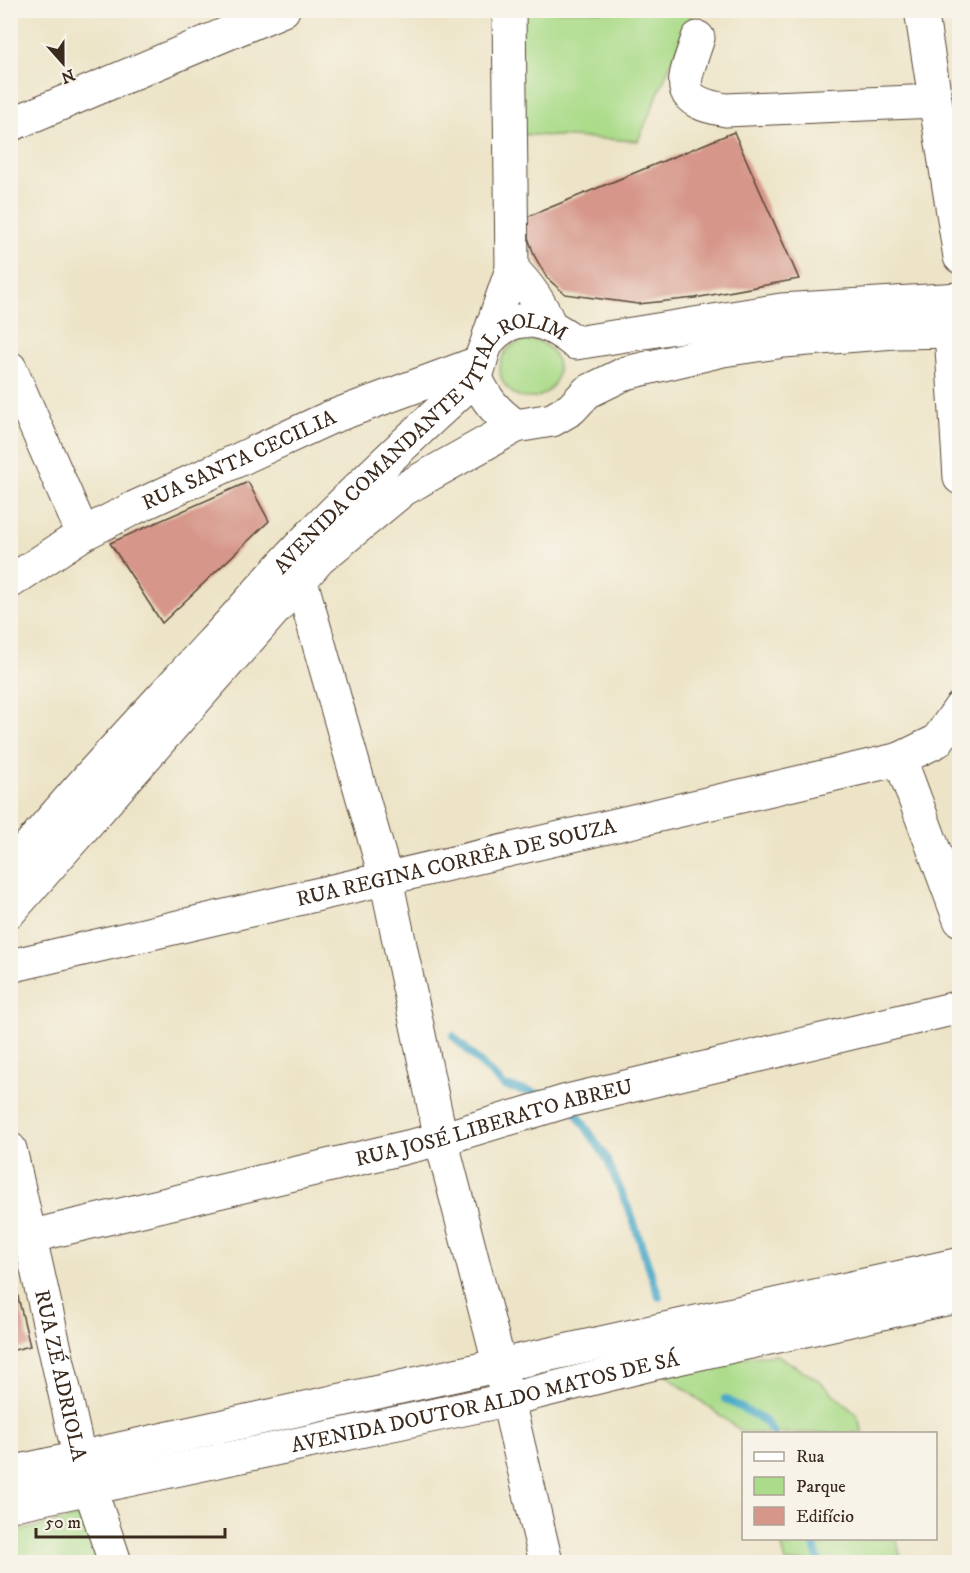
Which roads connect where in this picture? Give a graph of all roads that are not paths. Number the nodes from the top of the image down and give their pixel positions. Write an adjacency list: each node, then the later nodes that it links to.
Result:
1 (509, 10): 8 (street)
2 (921, 10): 5 (street)
3 (282, 11): 6 (street)
4 (698, 39): 5 (street)
5 (935, 101): 7 (street)
6 (10, 125)
7 (960, 257)
8 (512, 269): 10 (street); 13 (street)
9 (960, 299): 12 (street, AVENIDA COMANDANTE VITAL ROLIM)
10 (550, 326): 12 (street, AVENIDA COMANDANTE VITAL ROLIM); 13 (street, AVENIDA COMANDANTE VITAL ROLIM)
11 (955, 331): 15 (street, AVENIDA COMANDANTE VITAL ROLIM); 17 (street)
12 (576, 344): 15 (street)
13 (481, 360): 16 (street); 18 (street, RUA SANTA CECILIA); 23 (street, AVENIDA COMANDANTE VITAL ROLIM)
14 (11, 371): 18 (street)
15 (586, 392): 16 (street, AVENIDA COMANDANTE VITAL ROLIM)
16 (516, 426): 19 (street, AVENIDA COMANDANTE VITAL ROLIM)
17 (960, 478)
18 (83, 534): 20 (street, RUA SANTA CECILIA)
19 (300, 581): 24 (street); 25 (street, AVENIDA COMANDANTE VITAL ROLIM)
20 (10, 582)
21 (960, 708): 22 (street, RUA REGINA CORRÊA DE SOUZA)
22 (900, 759): 24 (street, RUA REGINA CORRÊA DE SOUZA); 26 (street)
23 (10, 869)
24 (386, 879): 27 (street, RUA REGINA CORRÊA DE SOUZA); 29 (street)
25 (10, 911)
26 (960, 920)
27 (10, 966)
28 (960, 1007): 29 (street, RUA JOSÉ LIBERATO ABREU)
29 (441, 1139): 31 (street, RUA JOSÉ LIBERATO ABREU); 34 (street)
30 (10, 1149): 31 (street, RUA ZÉ ADRIOLA)
31 (28, 1237): 36 (street, RUA ZÉ ADRIOLA)
32 (960, 1264): 34 (street, AVENIDA DOUTOR ALDO MATOS DE SÁ)
33 (960, 1296): 35 (street, AVENIDA DOUTOR ALDO MATOS DE SÁ)
34 (499, 1363): 35 (street); 36 (street, AVENIDA DOUTOR ALDO MATOS DE SÁ)
35 (506, 1400): 36 (street, AVENIDA DOUTOR ALDO MATOS DE SÁ); 40 (street)
36 (83, 1471): 37 (street, AVENIDA DOUTOR ALDO MATOS DE SÁ); 38 (street, AVENIDA DOUTOR ALDO MATOS DE SÁ); 39 (street, RUA ZÉ ADRIOLA)
37 (10, 1473)
38 (10, 1505)
39 (115, 1563)
40 (546, 1563)

